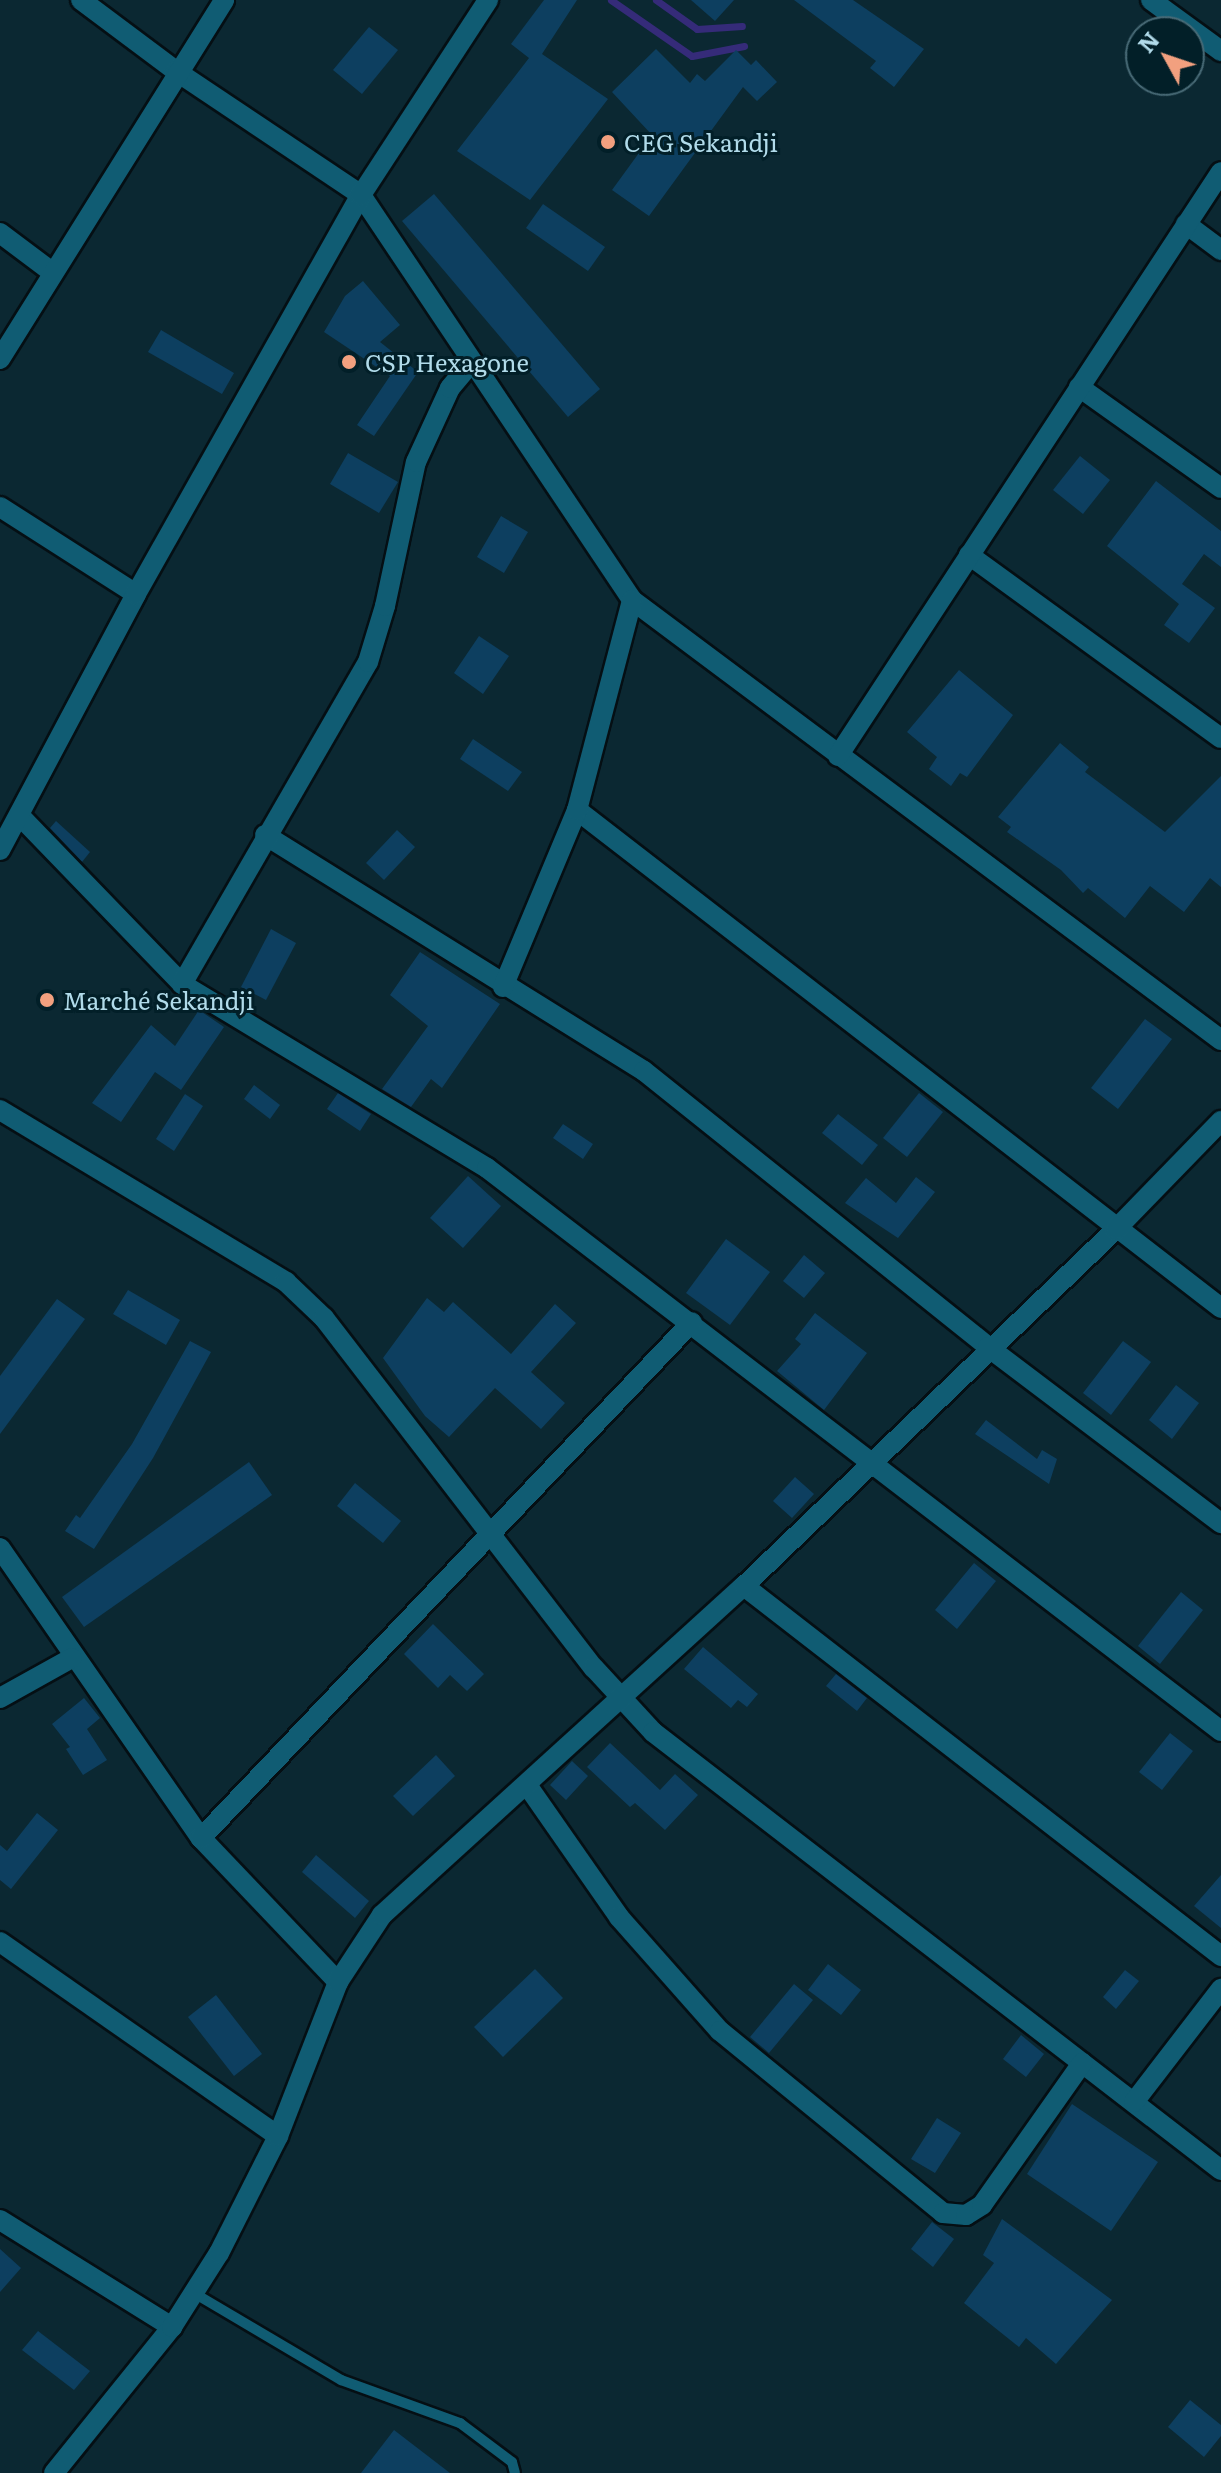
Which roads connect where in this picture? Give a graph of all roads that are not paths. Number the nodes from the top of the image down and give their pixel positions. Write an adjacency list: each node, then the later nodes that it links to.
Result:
1 (81, 0): 6 (street)
2 (224, 0): 6 (street)
3 (488, 0): 8 (street)
4 (1151, 0): 5 (street)
5 (1221, 51)
6 (176, 71): 8 (street); 12 (street)
7 (1221, 172): 9 (street)
8 (361, 195): 14 (street); 19 (street)
9 (1186, 224): 11 (street); 15 (street)
10 (0, 233): 12 (street)
11 (1221, 250)
12 (52, 272): 13 (street)
13 (0, 359)
14 (471, 363): 20 (street); 25 (street)
15 (1079, 387): 16 (street); 18 (street)
16 (1221, 488)
17 (0, 507): 19 (street)
18 (969, 555): 21 (street); 22 (street)
19 (136, 594): 24 (street)
20 (632, 600): 22 (street); 23 (street)
21 (1221, 738)
22 (838, 756): 29 (street)
23 (577, 810): 28 (street); 32 (street)
24 (20, 816): 26 (street); 27 (street)
25 (265, 835): 27 (street); 28 (street)
26 (0, 850)
27 (182, 984): 34 (street)
28 (503, 987): 35 (street)
29 (1221, 1040)
30 (0, 1110): 38 (street)
31 (1221, 1121): 32 (street)
32 (1116, 1229): 33 (street); 35 (street)
33 (1221, 1308)
34 (692, 1322): 36 (street); 38 (street)
35 (988, 1347): 36 (street); 37 (street)
36 (868, 1463): 40 (street); 44 (street)
37 (1221, 1523)
38 (495, 1535): 43 (street); 46 (street)
39 (0, 1548): 41 (street)
40 (744, 1586): 43 (street); 48 (street)
41 (72, 1658): 42 (street); 46 (street)
42 (0, 1698)
43 (622, 1700): 45 (street); 51 (street)
44 (1221, 1731)
45 (527, 1785): 49 (street); 51 (street)
46 (201, 1838): 49 (street)
47 (0, 1942): 53 (street)
48 (1221, 1956)
49 (338, 1982): 53 (street)
50 (1221, 1989): 52 (street)
51 (1082, 2063): 52 (street)
52 (1134, 2102): 54 (street)
53 (278, 2136): 56 (street)
54 (1221, 2170)
55 (0, 2220): 57 (street)
56 (194, 2293): 57 (street); 59 (lane)
57 (172, 2327): 58 (street)
58 (54, 2473)
59 (515, 2473)

